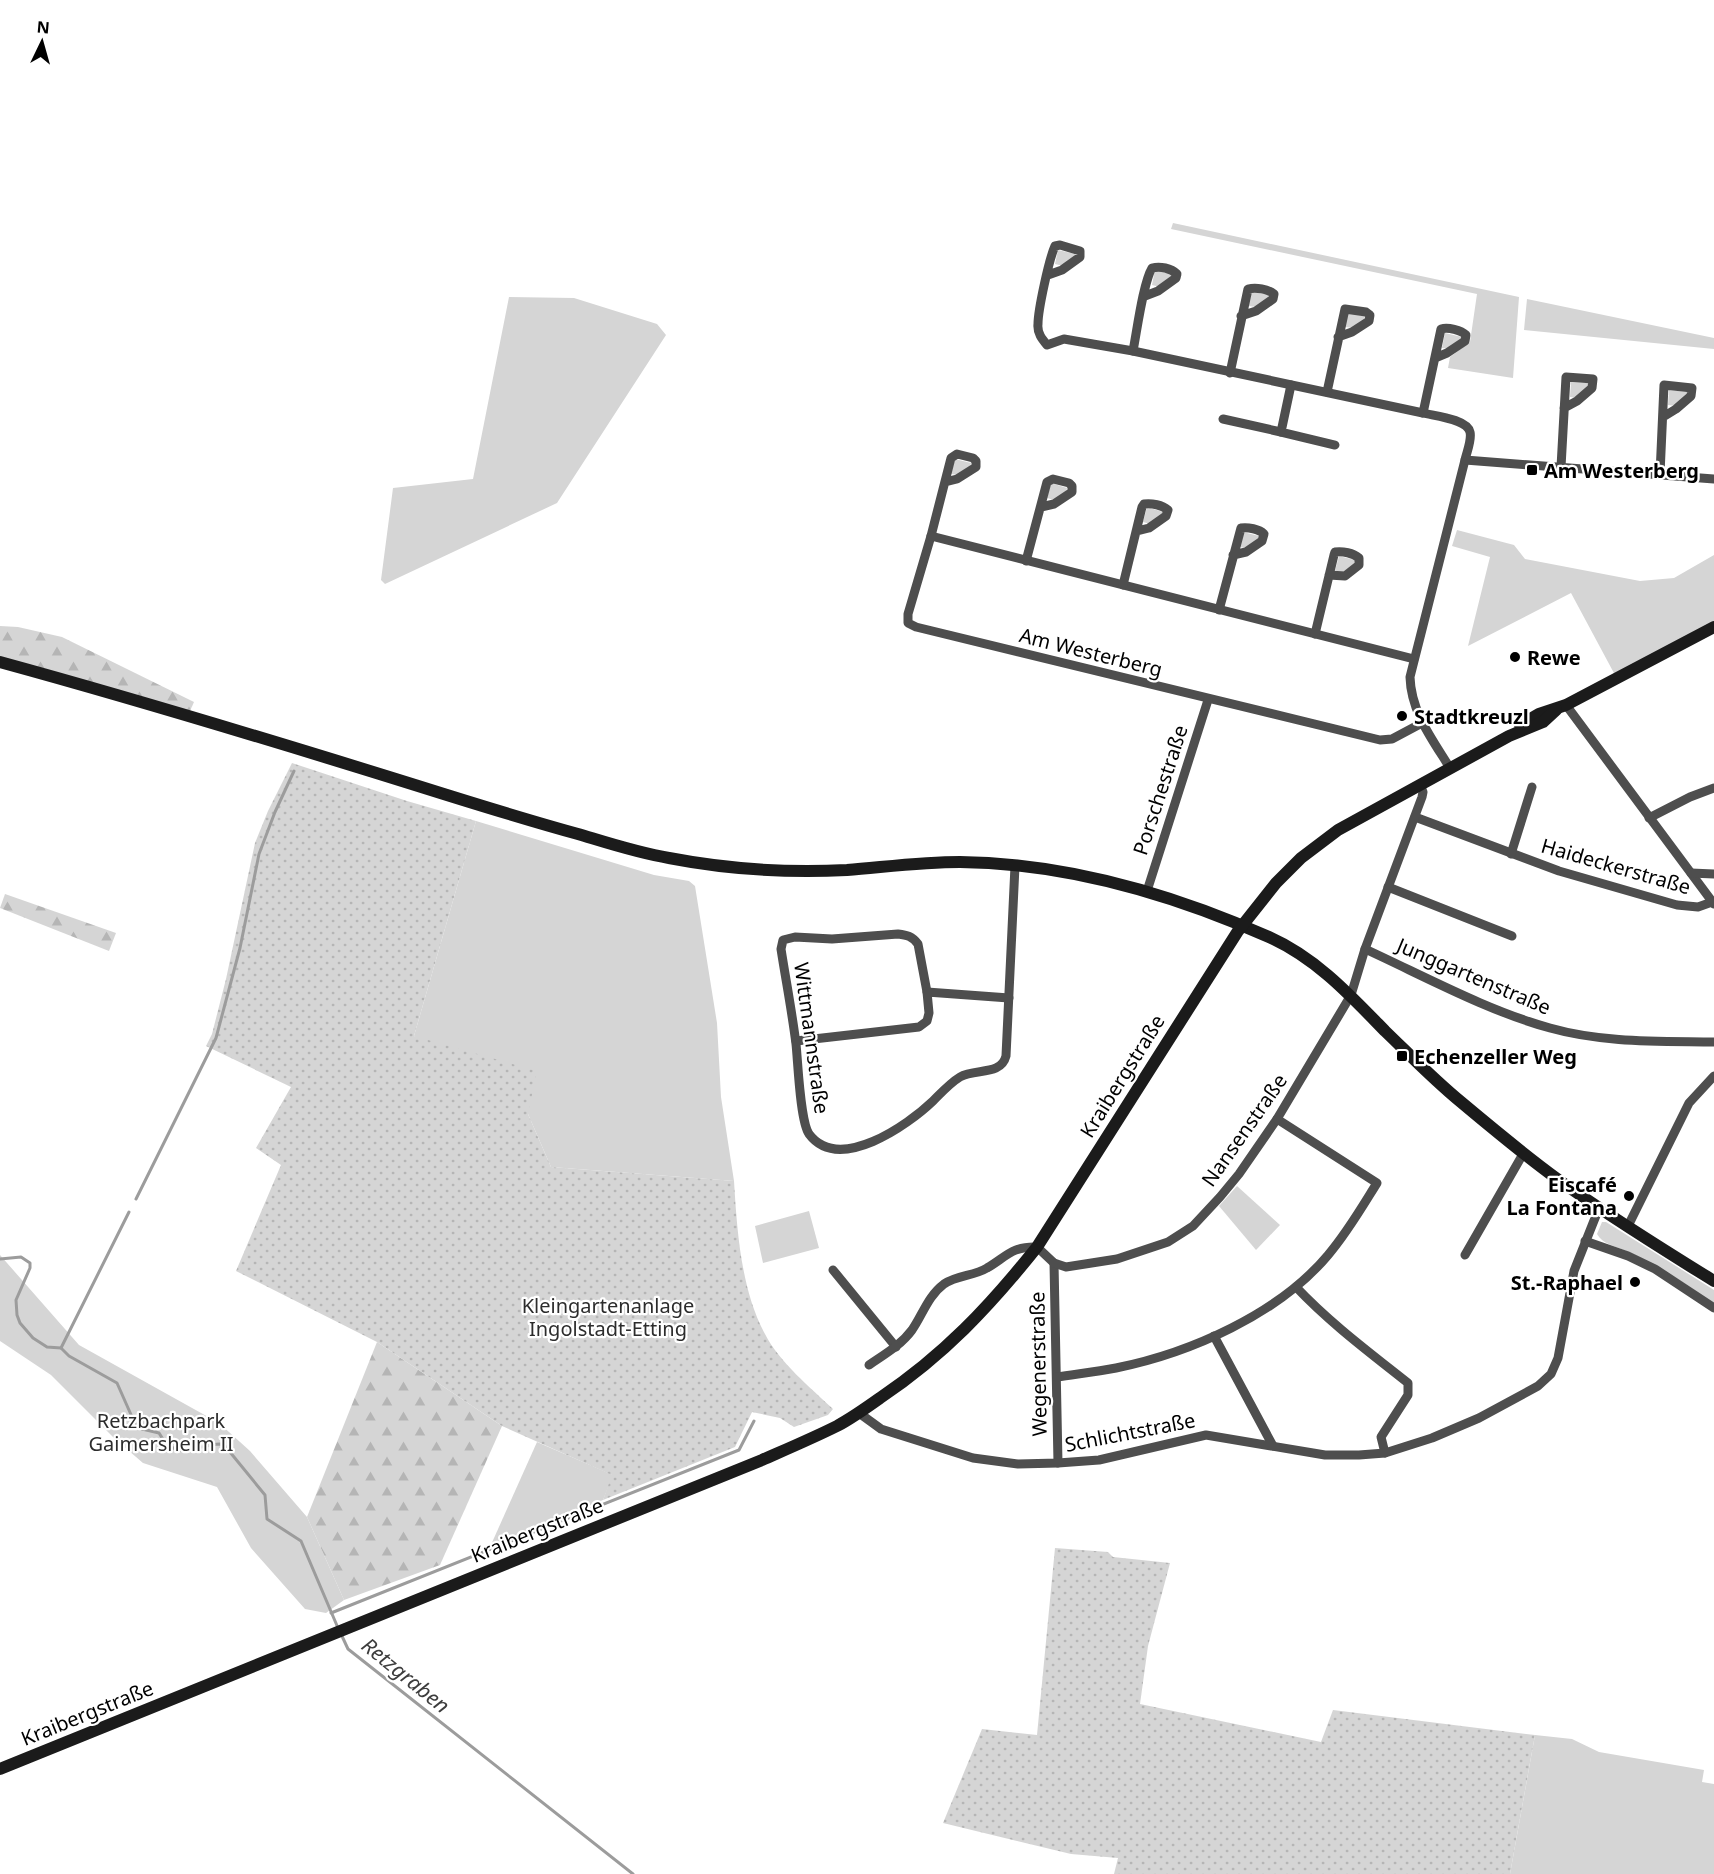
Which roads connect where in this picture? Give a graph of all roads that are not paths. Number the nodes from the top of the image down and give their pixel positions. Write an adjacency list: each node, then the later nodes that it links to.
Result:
1 (1048, 275): 5 (street)
2 (1144, 296): 5 (street)
3 (1241, 316): 7 (street)
4 (1338, 337): 9 (street)
5 (1134, 351): 7 (street)
6 (1435, 358): 11 (street)
7 (1230, 373): 8 (street)
8 (1291, 385): 9 (street); 14 (street)
9 (1327, 392): 11 (street)
10 (1564, 408): 17 (street)
11 (1423, 413): 16 (street)
12 (1663, 417): 18 (street)
13 (1223, 419): 14 (street)
14 (1281, 432): 15 (street)
15 (1335, 445)
16 (1465, 460): 17 (street); 31 (street)
17 (1561, 467): 18 (street)
18 (1660, 474): 19 (street)
19 (1714, 479)
20 (945, 482): 23 (street)
21 (1041, 507): 25 (street)
22 (1137, 531): 27 (street)
23 (931, 536): 25 (street); 33 (street, Am Westerberg)
24 (1233, 555): 28 (street)
25 (1026, 561): 27 (street)
26 (1329, 575): 30 (street)
27 (1123, 585): 28 (street)
28 (1219, 610): 30 (street)
29 (1714, 627): 34 (street, Kraibergstraße)
30 (1315, 634): 31 (street)
31 (1414, 659): 35 (street)
32 (0, 662): 43 (street)
33 (1208, 700): 35 (street, Am Westerberg); 47 (street, Porschestraße)
34 (1561, 708): 36 (street, Kraibergstraße); 41 (street)
35 (1422, 723): 36 (street)
36 (1450, 768): 37 (street, Kraibergstraße)
37 (1420, 784): 40 (street); 49 (street, Kraibergstraße)
38 (1532, 787): 42 (street, Haideckerstraße)
39 (1714, 788): 41 (street)
40 (1415, 817): 42 (street, Haideckerstraße); 46 (street)
41 (1649, 818): 44 (street)
42 (1511, 854): 48 (street, Haideckerstraße)
43 (1014, 866): 47 (street); 54 (street)
44 (1691, 873): 45 (street); 48 (street)
45 (1714, 874)
46 (1388, 886): 50 (street); 51 (street)
47 (1147, 891): 49 (street)
48 (1713, 903)
49 (1242, 926): 53 (street); 63 (street, Kraibergstraße)
50 (1512, 936)
51 (1365, 950): 53 (street); 56 (street, Junggartenstraße)
52 (927, 992): 54 (street); 55 (street); 55 (street, Wittmannstraße)
53 (1351, 995): 58 (street, Nansenstraße); 59 (street)
54 (1009, 998): 55 (street, Wittmannstraße)
55 (796, 1041)
56 (1714, 1042)
57 (1714, 1076): 61 (street)
58 (1277, 1119): 65 (street, Nansenstraße); 68 (street)
59 (1523, 1154): 60 (street); 64 (street)
60 (1599, 1208): 61 (street); 62 (street, Schlichtstraße)
61 (1628, 1226): 67 (street)
62 (1585, 1241): 69 (street); 76 (street, Schlichtstraße)
63 (1037, 1247): 65 (street); 71 (street); 74 (street, Kraibergstraße)
64 (1465, 1255)
65 (1054, 1263): 73 (street, Wegenerstraße)
66 (832, 1270): 71 (street)
67 (1714, 1281)
68 (1296, 1287): 70 (street); 76 (street)
69 (1714, 1308)
70 (1214, 1336): 73 (street); 75 (street)
71 (896, 1347): 72 (street)
72 (869, 1365)
73 (1057, 1377): 77 (street, Wegenerstraße)
74 (859, 1413): 77 (street, Schlichtstraße); 78 (street, Kraibergstraße)
75 (1273, 1446): 76 (street, Schlichtstraße); 77 (street, Schlichtstraße)
76 (1384, 1453)
77 (1058, 1463)
78 (0, 1769)

